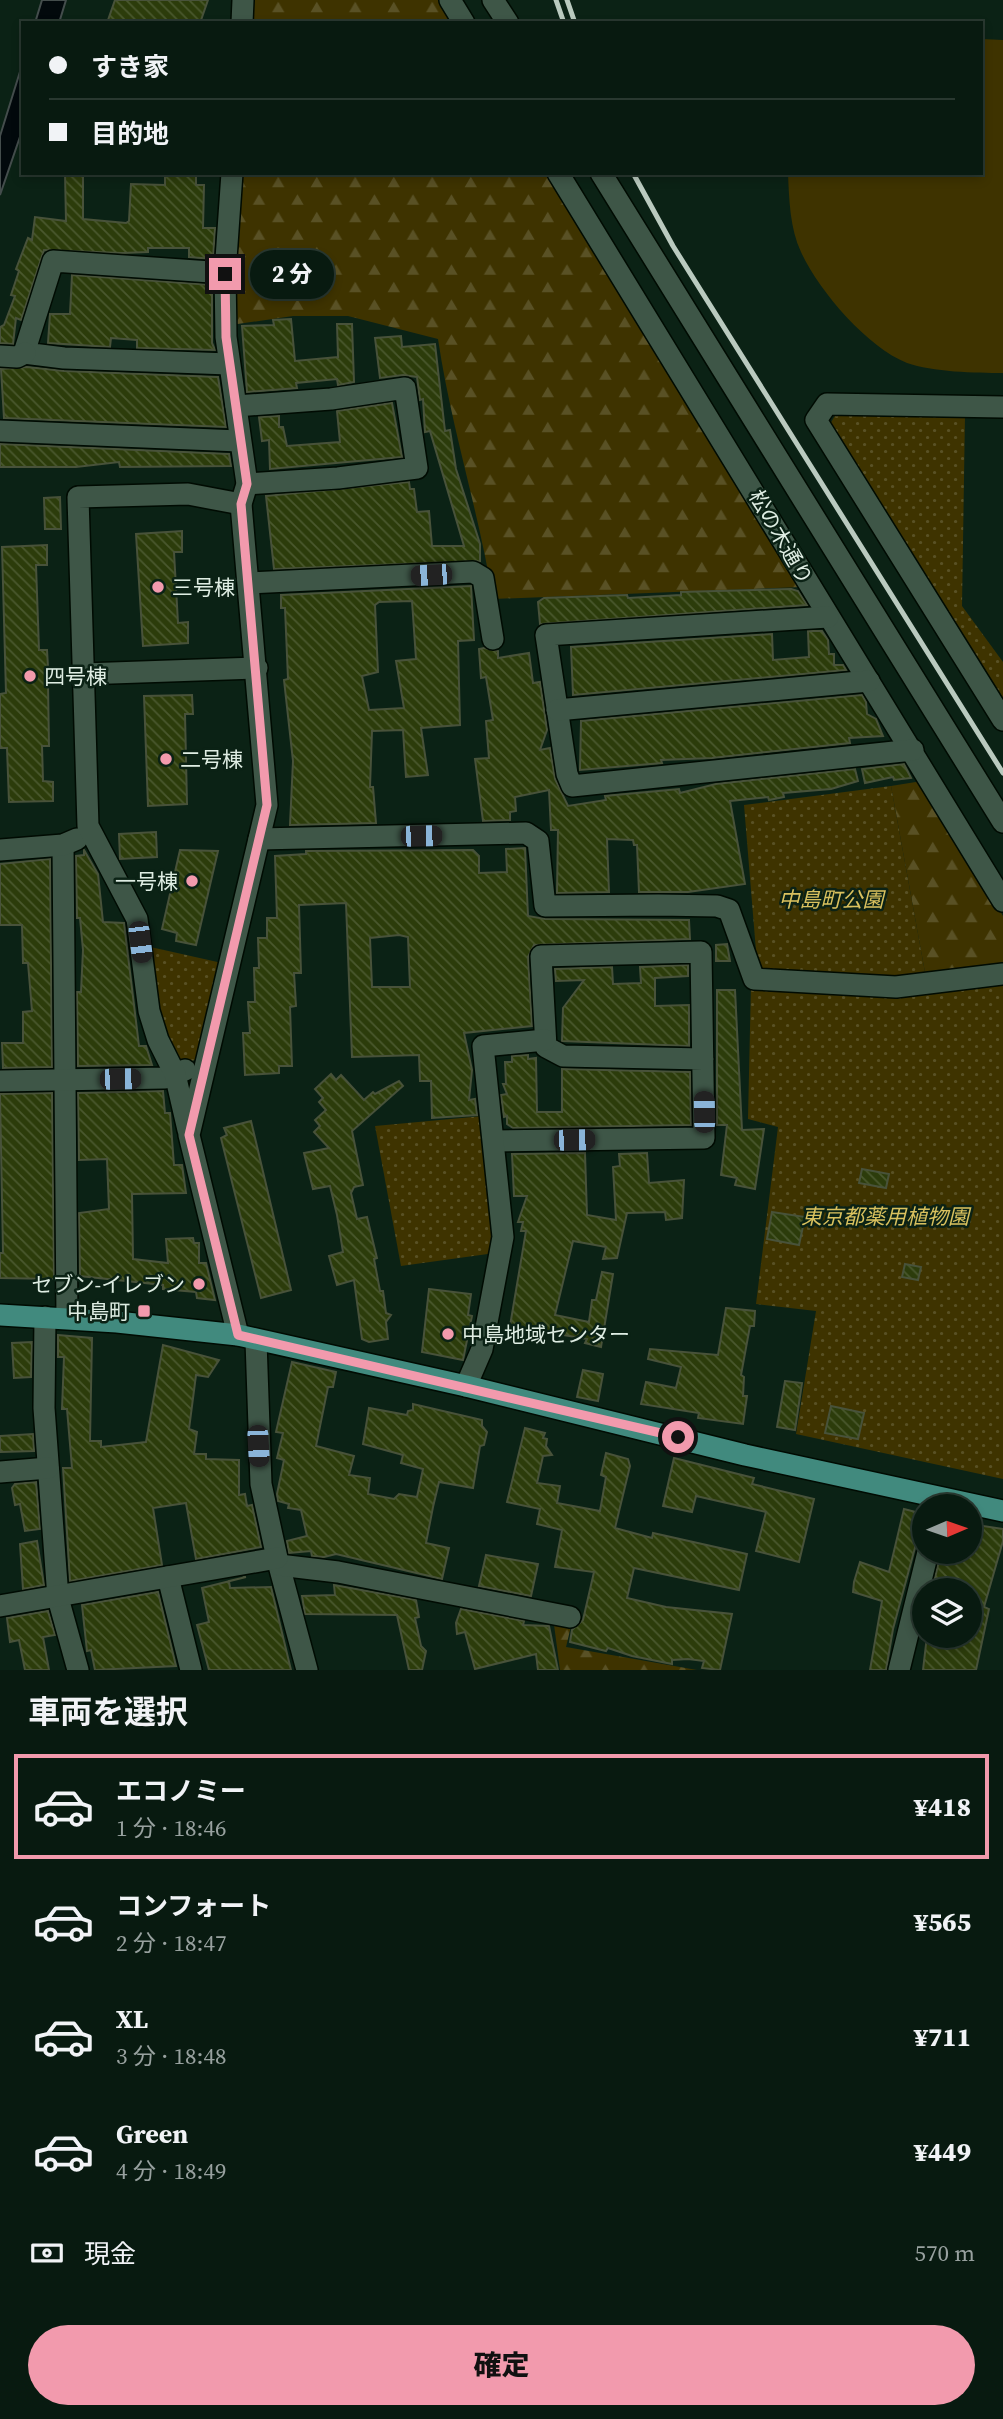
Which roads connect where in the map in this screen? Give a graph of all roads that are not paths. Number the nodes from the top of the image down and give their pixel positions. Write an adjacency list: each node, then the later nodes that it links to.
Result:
1 (243, 0): 4 (street)
2 (450, 0): 5 (street)
3 (494, 0): 6 (street)
4 (242, 21)
5 (463, 21)
6 (507, 21)
7 (232, 175): 10 (street)
8 (559, 175): 20 (street, 松の木通り)
9 (602, 175): 28 (street)
10 (225, 274): 11 (street); 13 (street)
11 (25, 352): 12 (street); 13 (street)
12 (0, 356)
13 (229, 364): 14 (street)
14 (236, 406): 17 (street); 18 (street)
15 (1003, 407): 26 (street)
16 (0, 431): 17 (street)
17 (239, 441): 18 (street)
18 (244, 494): 19 (street); 23 (street)
19 (250, 583): 21 (street); 22 (street)
20 (828, 617): 24 (street, 松の木通り); 25 (street)
21 (493, 639)
22 (257, 668): 23 (street); 30 (street)
23 (83, 674): 29 (street)
24 (869, 681): 25 (street); 27 (street, 松の木通り)
25 (557, 710): 27 (street)
26 (1003, 720)
27 (913, 750): 33 (street, 松の木通り)
28 (1003, 822)
29 (91, 832): 31 (street); 38 (street)
30 (259, 839): 34 (street); 37 (street)
31 (64, 845): 32 (street); 40 (street)
32 (0, 850)
33 (1003, 901)
34 (1003, 974)
35 (545, 1040): 36 (street); 36 (street); 42 (street)
36 (703, 1059): 42 (street)
37 (207, 1063): 38 (street); 41 (street)
38 (175, 1074): 40 (street); 41 (street)
39 (0, 1081): 40 (street)
40 (65, 1081): 45 (street)
41 (189, 1135): 46 (street)
42 (495, 1141): 47 (street)
43 (0, 1315): 44 (main road)
44 (45, 1317): 45 (main road); 48 (street)
45 (67, 1318): 46 (main road)
46 (247, 1338): 47 (main road); 53 (street)
47 (466, 1386): 50 (main road)
48 (48, 1468): 49 (street); 56 (street)
49 (0, 1472)
50 (912, 1495)
51 (982, 1508): 52 (main road)
52 (1003, 1511)
53 (278, 1561): 55 (street); 58 (street); 61 (street)
54 (925, 1564): 62 (street)
55 (169, 1577): 56 (street); 60 (street)
56 (58, 1598): 57 (street); 59 (street)
57 (0, 1606)
58 (570, 1618)
59 (78, 1670)
60 (191, 1670)
61 (307, 1670)
62 (899, 1670)

